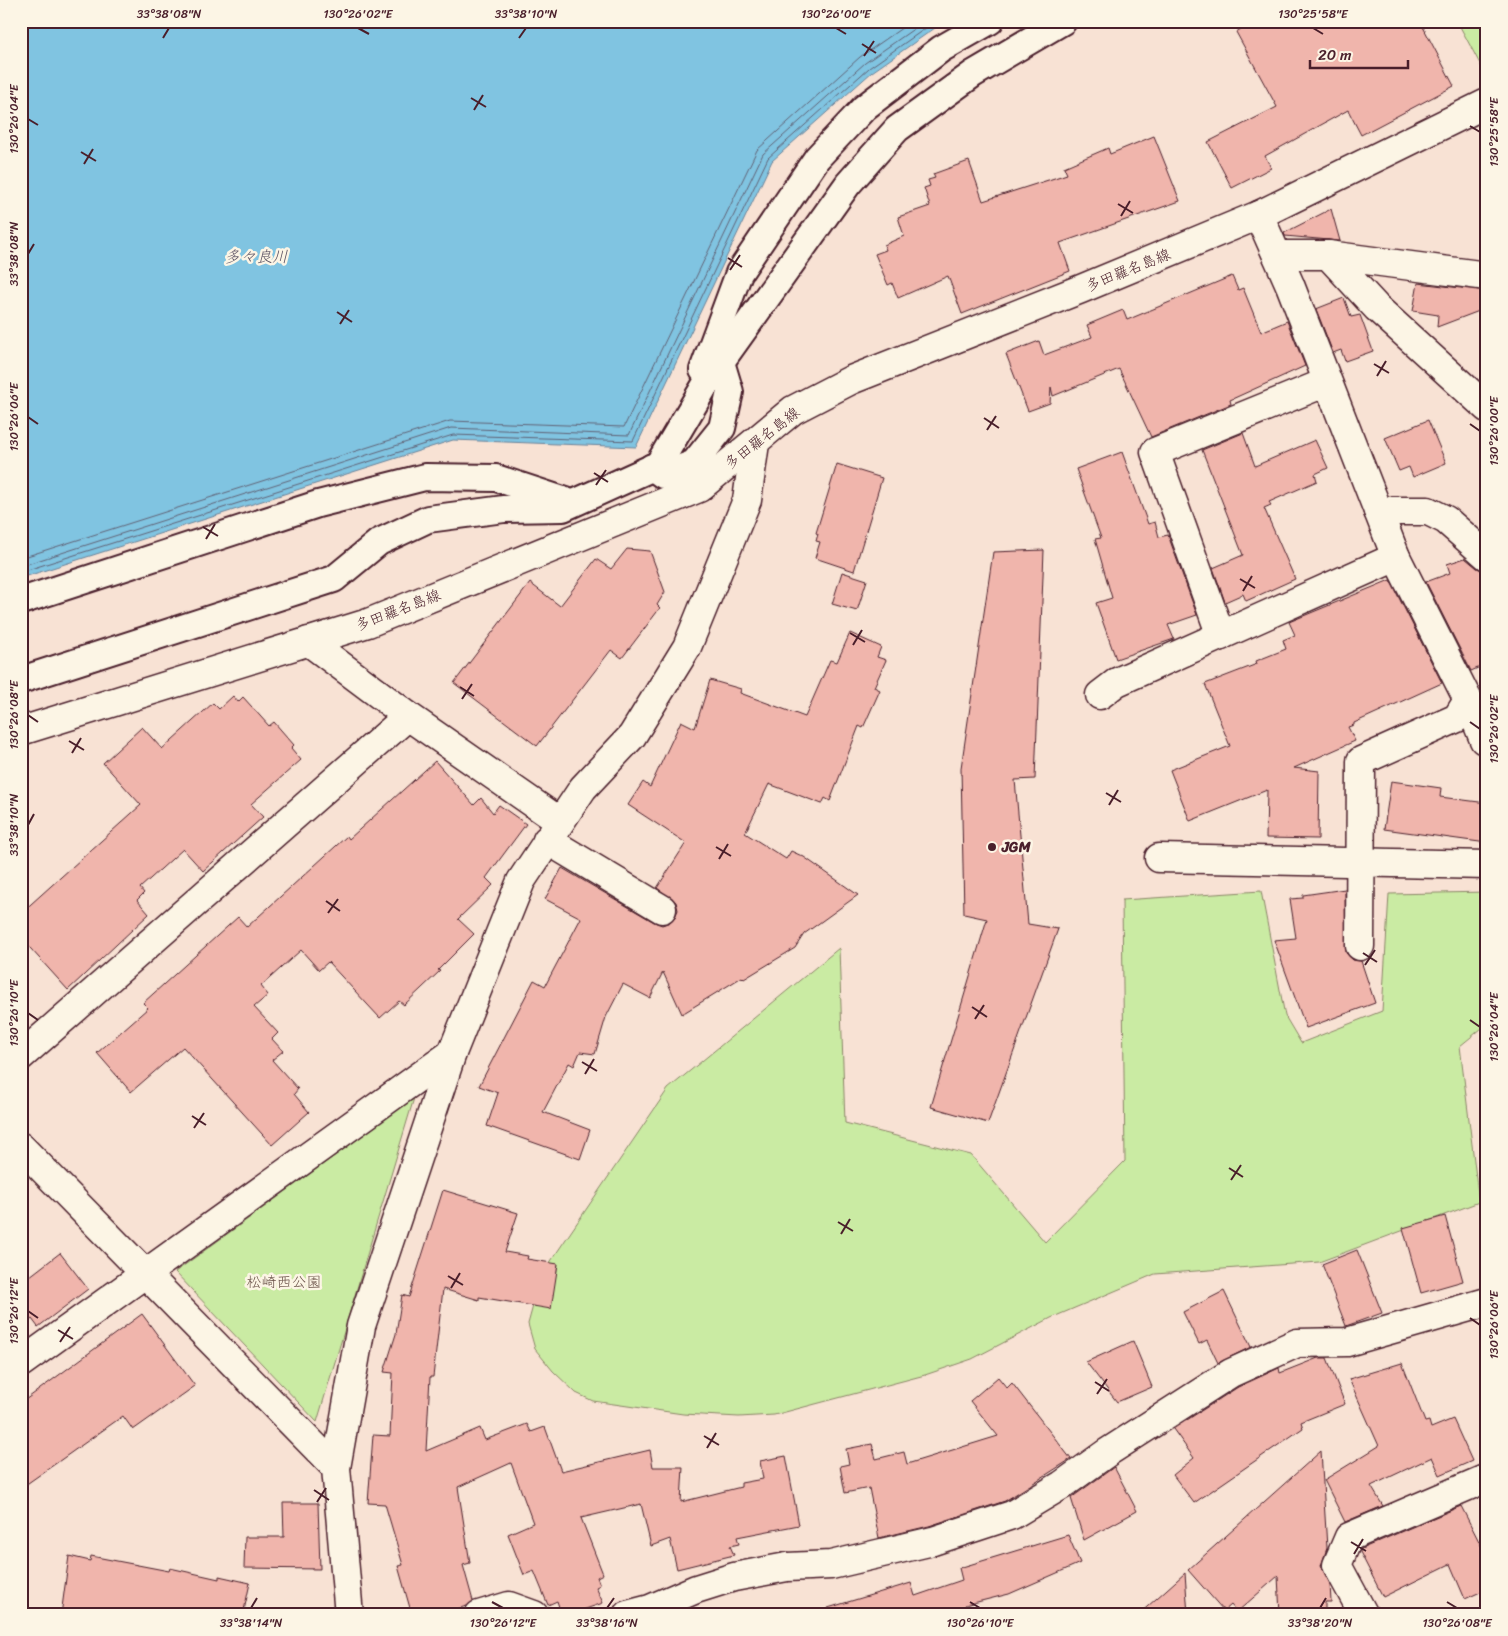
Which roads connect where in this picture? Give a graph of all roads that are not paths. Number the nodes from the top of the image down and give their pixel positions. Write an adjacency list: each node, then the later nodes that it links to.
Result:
1 (990, 21): 11 (street)
2 (1063, 21): 8 (street)
3 (1487, 103): 4 (street, 多田羅名島線)
4 (1259, 216): 5 (street); 12 (street, 多田羅名島線)
5 (1277, 255): 6 (street); 9 (street)
6 (1328, 255): 7 (street); 10 (street)
7 (1487, 276)
8 (720, 362): 11 (street); 13 (street)
9 (1327, 382): 15 (street); 19 (street)
10 (1487, 408)
11 (685, 419): 13 (street)
12 (755, 443): 20 (street, 多田羅名島線); 27 (street)
13 (652, 467): 14 (street)
14 (574, 503): 18 (street); 21 (street)
15 (1378, 511): 16 (street); 17 (street)
16 (1487, 556)
17 (1396, 557): 19 (street); 23 (street)
18 (21, 601)
19 (1222, 636): 22 (street)
20 (308, 641): 24 (street); 25 (street, 多田羅名島線)
21 (21, 680)
22 (1100, 695)
23 (1468, 700): 26 (street); 29 (street)
24 (408, 716): 27 (street); 34 (street)
25 (21, 731)
26 (1484, 740)
27 (553, 830): 31 (street); 33 (street)
28 (1159, 858): 29 (street)
29 (1360, 862): 30 (street); 32 (street)
30 (1487, 865)
31 (662, 908)
32 (1360, 946)
33 (452, 1053): 36 (street); 39 (street)
34 (21, 1056)
35 (21, 1147): 36 (street)
36 (146, 1273): 38 (street); 39 (street)
37 (1487, 1302): 44 (street)
38 (21, 1363)
39 (336, 1468): 41 (street)
40 (1487, 1478): 45 (street)
41 (349, 1615)
42 (479, 1615): 43 (street)
43 (534, 1615)
44 (627, 1615)
45 (1364, 1615)

